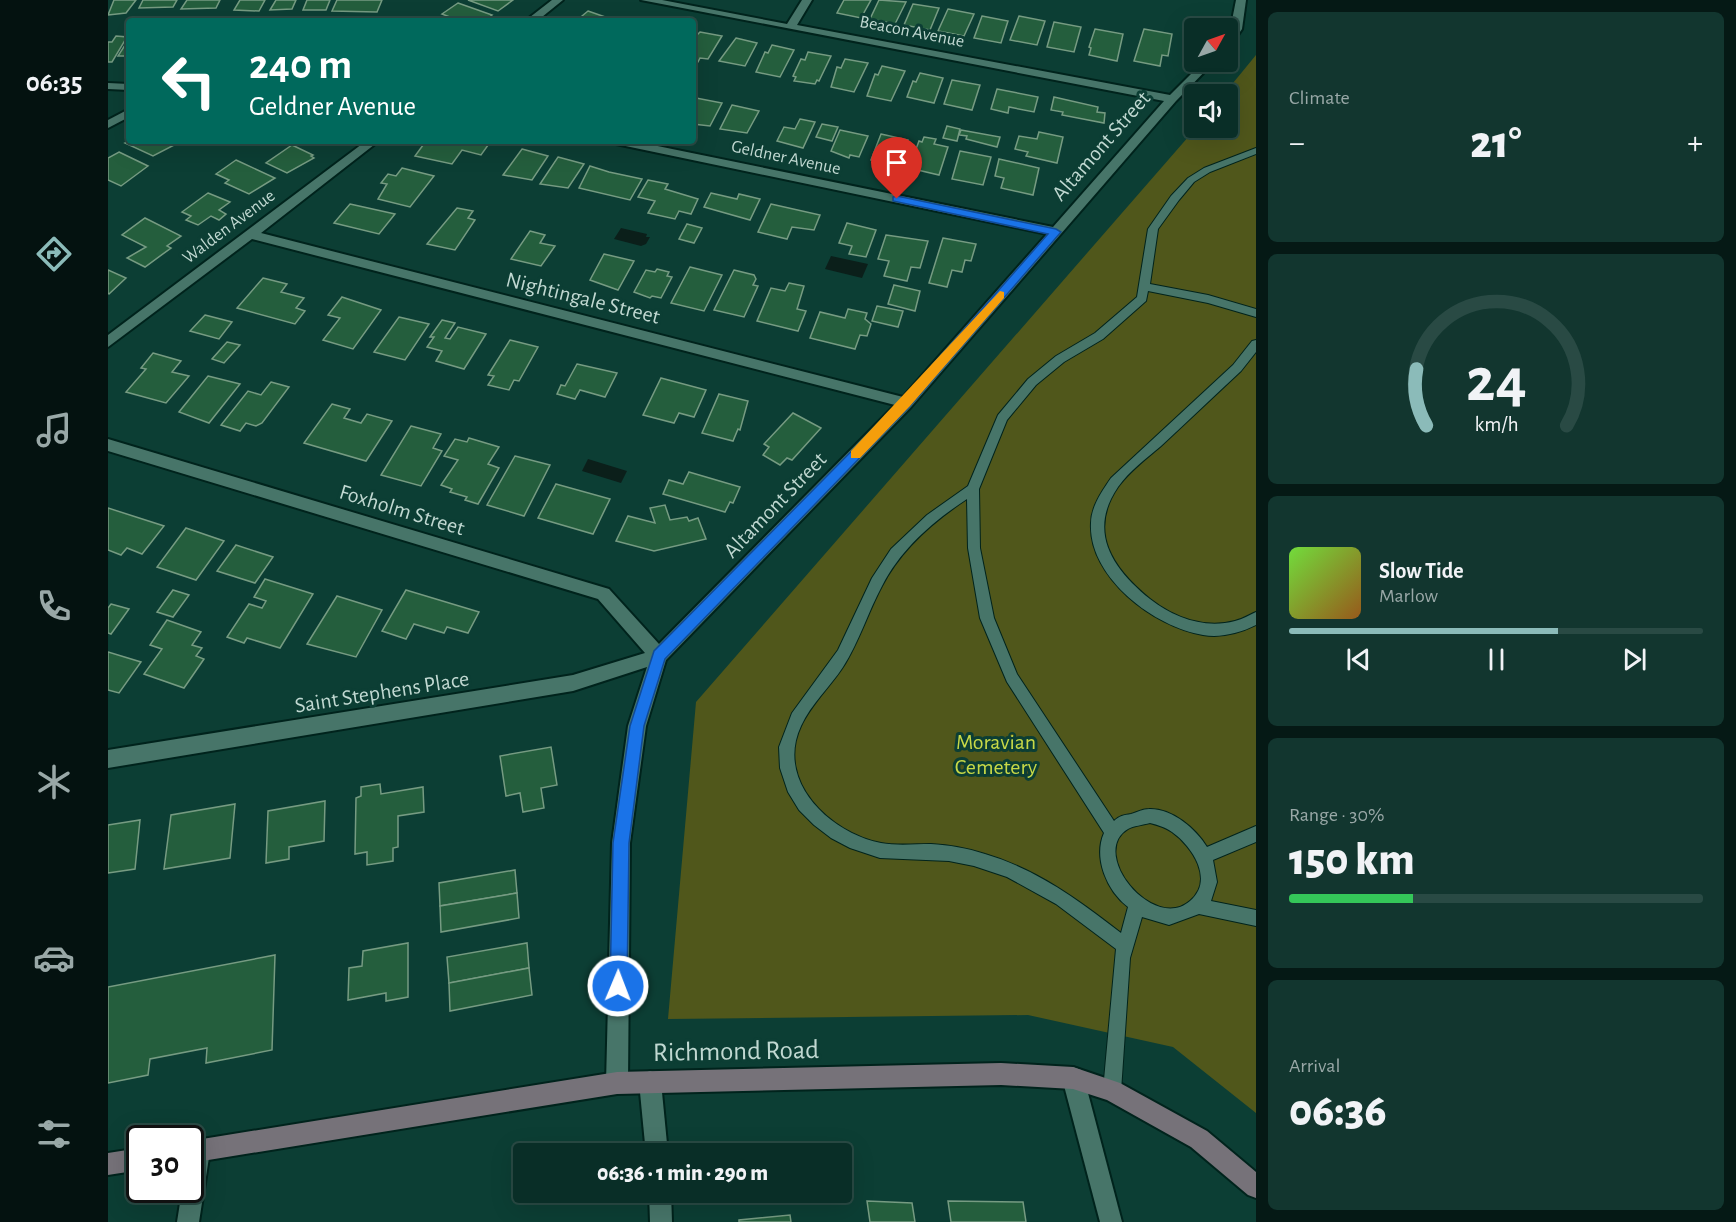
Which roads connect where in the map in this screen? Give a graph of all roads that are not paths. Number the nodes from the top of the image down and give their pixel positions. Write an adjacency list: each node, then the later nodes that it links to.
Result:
1 (558, 0): 5 (street)
2 (646, 0): 7 (street, Beacon Avenue)
3 (807, 0): 7 (street)
4 (1241, 0): 6 (street)
5 (534, 18)
6 (1238, 22)
7 (791, 26): 11 (street, Beacon Avenue)
8 (1199, 72): 11 (street, Altamont Street)
9 (108, 86): 10 (street)
10 (126, 87)
11 (1172, 99): 17 (street, Altamont Street)
12 (126, 114): 13 (street)
13 (108, 125)
14 (369, 144): 18 (street, Walden Avenue)
15 (631, 144): 17 (street, Geldner Avenue)
16 (1256, 151): 19 (lane)
17 (1056, 232): 23 (street, Altamont Street)
18 (250, 234): 21 (street, Walden Avenue); 23 (street, Nightingale Street)
19 (1145, 286): 20 (lane); 25 (lane)
20 (1256, 313)
21 (108, 342)
22 (1256, 344): 26 (lane)
23 (906, 403): 27 (street, Altamont Street)
24 (108, 445): 27 (street, Foxholm Street)
25 (973, 489): 29 (lane); 35 (lane)
26 (1256, 618)
27 (659, 656): 28 (street, Saint Stephens Place); 38 (street, Altamont Street)
28 (108, 759)
29 (1112, 832): 31 (lane); 32 (lane)
30 (1256, 834): 31 (lane)
31 (1204, 856): 33 (lane)
32 (1137, 905): 33 (lane); 35 (lane)
33 (1198, 906): 34 (lane)
34 (1256, 918)
35 (1125, 946): 39 (lane)
36 (1073, 1078): 37 (main road, Richmond Road); 39 (main road, Richmond Road); 49 (street)
37 (650, 1082): 38 (main road, Richmond Road); 40 (street)
38 (616, 1083): 41 (main road, Richmond Road)
39 (1112, 1091): 44 (main road, Richmond Road)
40 (656, 1143)
41 (204, 1150)
42 (126, 1162): 43 (main road)
43 (108, 1164)
44 (1256, 1187)
45 (190, 1203): 47 (street)
46 (660, 1203): 48 (street)
47 (188, 1222)
48 (661, 1222)
49 (1111, 1222)

